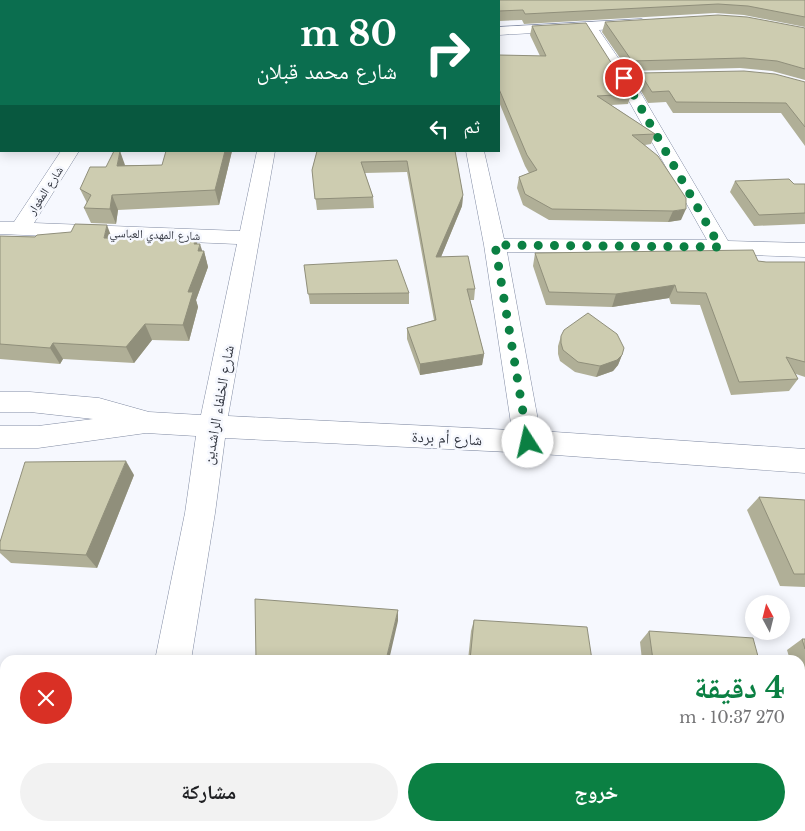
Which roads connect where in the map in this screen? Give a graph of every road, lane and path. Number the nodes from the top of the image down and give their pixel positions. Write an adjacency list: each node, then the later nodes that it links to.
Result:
1 (660, 21): 2 (street)
2 (590, 27): 3 (street); 4 (street)
3 (500, 32)
4 (624, 78): 5 (street); 12 (street)
5 (644, 78)
6 (69, 152): 9 (street, شارع المغوار)
7 (266, 152): 10 (street, شارع الخلفاء الراشدين)
8 (475, 152): 11 (street)
9 (10, 229): 10 (street, شارع المهدي العباسي)
10 (250, 238): 16 (street, شارع الخلفاء الراشدين)
11 (495, 245): 12 (street); 18 (street)
12 (720, 247): 13 (street)
13 (805, 250)
14 (0, 402): 15 (street, شارع أم بردة)
15 (149, 423): 16 (street, شارع أم بردة); 17 (street, شارع أم بردة)
16 (212, 426): 18 (street, شارع أم بردة); 20 (street, شارع الخلفاء الراشدين)
17 (0, 437)
18 (528, 442): 19 (street, شارع أم بردة)
19 (805, 461)
20 (174, 655)

